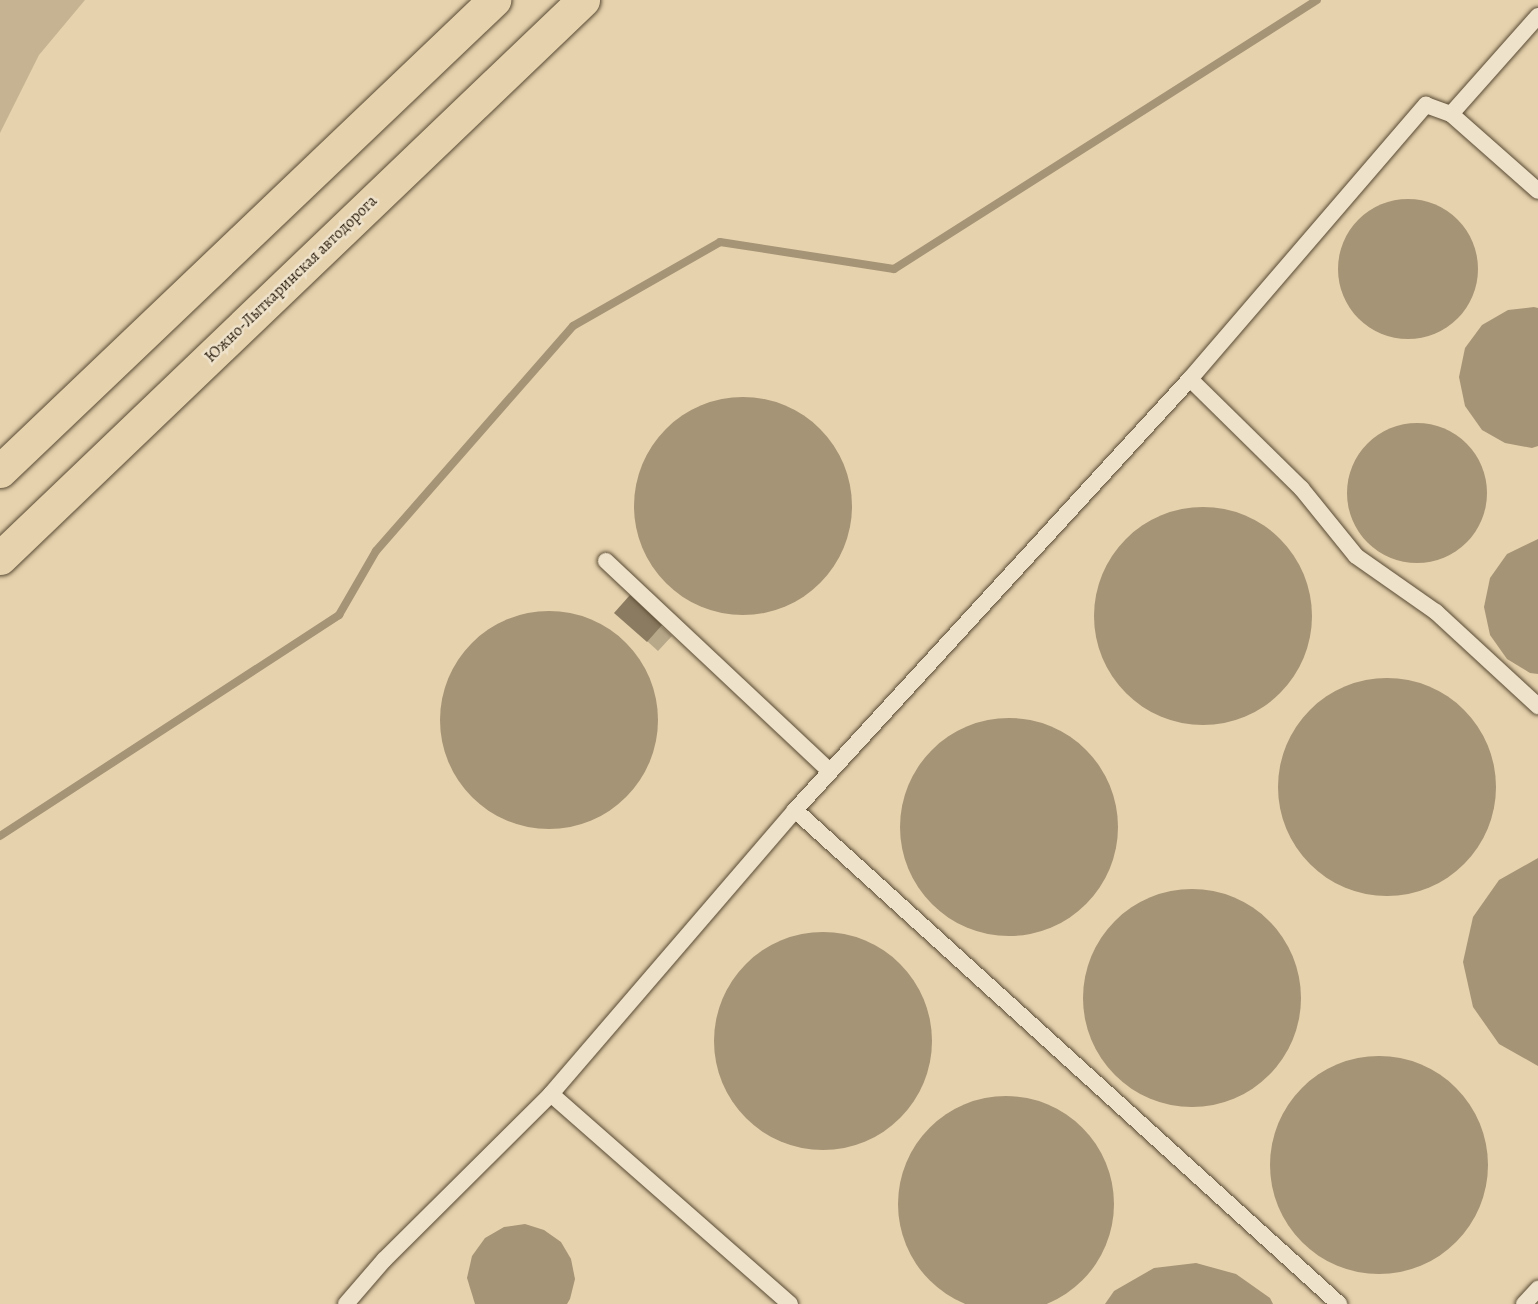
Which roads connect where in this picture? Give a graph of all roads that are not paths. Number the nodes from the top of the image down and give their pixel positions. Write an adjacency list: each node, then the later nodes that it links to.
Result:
1 (494, 0): 7 (main road)
2 (583, 0): 8 (main road, Южно-Лыткаринская автодорога)
3 (1538, 15): 4 (lane)
4 (1452, 114): 5 (lane); 6 (lane)
5 (1538, 191)
6 (1190, 379): 10 (lane); 11 (lane)
7 (0, 471)
8 (0, 558)
9 (606, 561): 11 (lane)
10 (1538, 706)
11 (830, 771): 12 (lane)
12 (795, 810): 13 (lane); 17 (lane)
13 (551, 1094): 15 (lane); 16 (lane)
14 (1538, 1289): 18 (lane)
15 (346, 1304)
16 (790, 1304)
17 (1339, 1304)
18 (1524, 1304)

